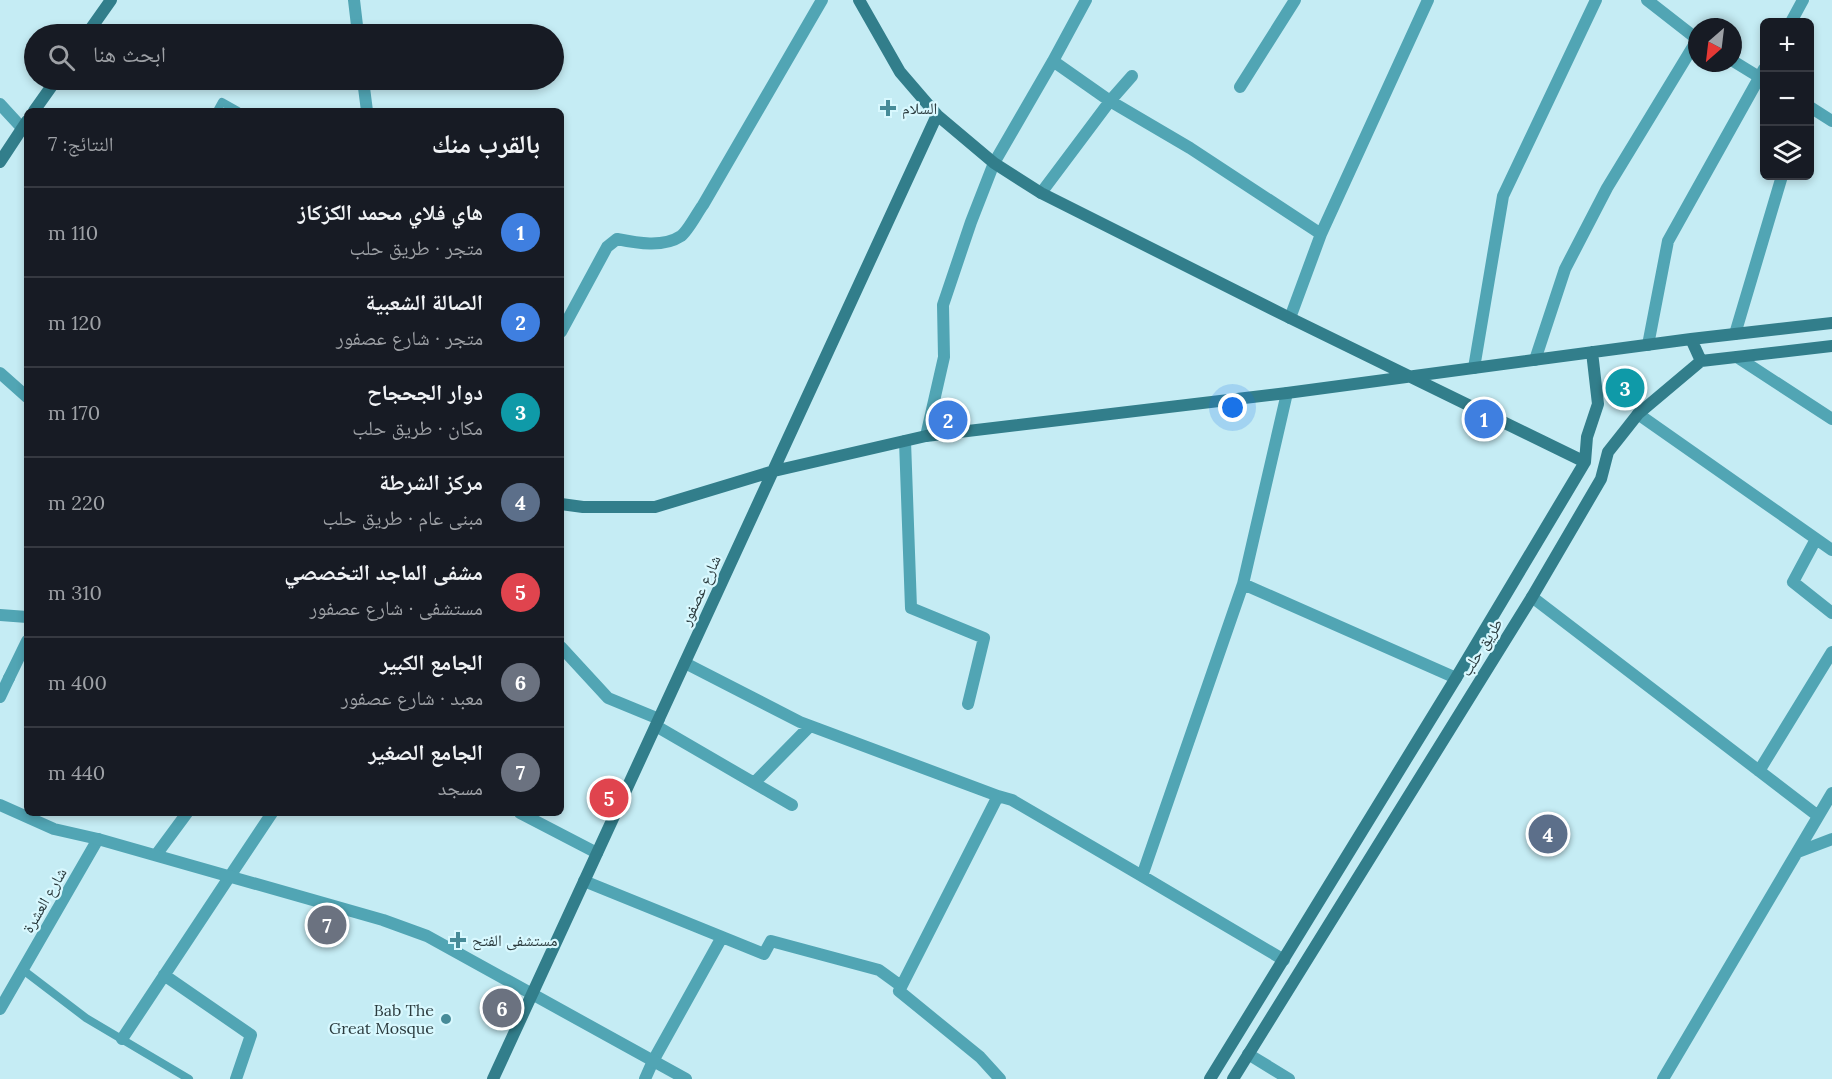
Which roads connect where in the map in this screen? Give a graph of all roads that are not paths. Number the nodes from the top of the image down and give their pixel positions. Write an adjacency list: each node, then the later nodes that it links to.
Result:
1 (111, 0): 12 (main road)
2 (354, 0): 13 (street)
3 (822, 0): 42 (street)
4 (859, 0): 31 (main road)
5 (1086, 0): 16 (street)
6 (1295, 0): 21 (street)
7 (1428, 0): 39 (street)
8 (1596, 0): 51 (street)
9 (1647, 0): 14 (street)
10 (1803, 0): 11 (street)
11 (1793, 18)
12 (94, 24)
13 (357, 24)
14 (1688, 33)
15 (1688, 55): 49 (street)
16 (1053, 61): 24 (street); 36 (street)
17 (1742, 65): 18 (street)
18 (1760, 74)
19 (1132, 76): 24 (street)
20 (1760, 80): 45 (street)
21 (1240, 87)
22 (49, 90): 26 (main road)
23 (364, 90): 29 (street)
24 (1110, 101): 38 (street); 39 (street)
25 (0, 104): 33 (street)
26 (36, 108)
27 (219, 108): 28 (lane)
28 (233, 108)
29 (367, 108)
30 (1814, 110): 32 (street)
31 (937, 115): 36 (main road); 63 (main road, شارع عصفور)
32 (1832, 121)
33 (24, 127)
34 (24, 129): 35 (main road)
35 (0, 162)
36 (994, 163): 38 (main road); 58 (street)
37 (1781, 180): 43 (street)
38 (1041, 193): 40 (main road)
39 (1321, 234): 40 (street)
40 (1290, 318): 53 (main road)
41 (1832, 323): 43 (main road)
42 (564, 326)
43 (1735, 334): 44 (main road)
44 (1691, 339): 45 (main road); 50 (main road)
45 (1648, 345): 47 (main road)
46 (1832, 346): 48 (main road)
47 (1592, 352): 49 (main road); 59 (main road)
48 (1737, 357): 50 (main road); 57 (street)
49 (1535, 360): 51 (main road)
50 (1701, 361): 56 (main road, طريق حلب)
51 (1474, 368): 53 (main road)
52 (0, 373): 55 (street)
53 (1412, 376): 54 (main road); 62 (main road)
54 (1287, 393): 58 (main road); 67 (street)
55 (24, 394)
56 (1638, 414): 61 (main road, طريق حلب); 65 (street)
57 (1832, 419)
58 (926, 436): 60 (main road)
59 (1587, 437): 61 (main road); 62 (main road)
60 (905, 441): 63 (main road); 78 (street)
61 (1608, 452): 68 (main road, طريق حلب)
62 (1585, 462): 76 (main road)
63 (774, 471): 64 (main road); 75 (main road, شارع عصفور)
64 (564, 504)
65 (1816, 539): 66 (street); 69 (street)
66 (1832, 550)
67 (1243, 584): 76 (street); 99 (street)
68 (1532, 597): 81 (street); 109 (main road, طريق حلب)
69 (1832, 613)
70 (0, 615): 71 (street)
71 (24, 617)
72 (24, 647): 77 (street)
73 (564, 650): 79 (street)
74 (1832, 652): 81 (street)
75 (685, 663): 79 (main road, شارع عصفور); 80 (street)
76 (1456, 678): 102 (main road)
77 (0, 697)
78 (969, 705)
79 (657, 723): 82 (street); 96 (main road, شارع عصفور)
80 (810, 726): 82 (street); 84 (street)
81 (1759, 771): 92 (street)
82 (754, 783): 86 (street)
83 (1832, 793): 92 (street)
84 (998, 796): 99 (street); 105 (street)
85 (0, 805): 87 (street)
86 (792, 806)
87 (24, 816)
88 (25, 816): 93 (street)
89 (185, 816): 97 (street)
90 (270, 816): 98 (street)
91 (526, 816): 96 (street)
92 (1818, 816): 95 (street)
93 (98, 838): 97 (street); 103 (street, شارع العشرة)
94 (1832, 839): 95 (street)
95 (1798, 852): 120 (street)
96 (597, 853): 100 (main road, شارع عصفور)
97 (156, 855): 98 (street)
98 (230, 876): 104 (street); 106 (street)
99 (1142, 876): 102 (street)
100 (584, 881): 101 (street); 106 (main road, شارع عصفور)
101 (722, 937): 105 (street); 110 (street)
102 (1284, 960): 117 (main road)
103 (23, 970): 107 (street, شارع العشرة); 108 (lane)
104 (164, 975): 108 (street); 112 (street)
105 (901, 986): 116 (street)
106 (532, 993): 110 (street); 113 (main road, شارع عصفور)
107 (0, 1009)
108 (122, 1039): 111 (lane)
109 (1248, 1054): 118 (main road, طريق حلب); 119 (street)
110 (653, 1061): 114 (street); 115 (street)
111 (189, 1079)
112 (236, 1079)
113 (493, 1079)
114 (645, 1079)
115 (686, 1079)
116 (1000, 1079)
117 (1210, 1079)
118 (1233, 1079)
119 (1289, 1079)
120 (1663, 1079)

